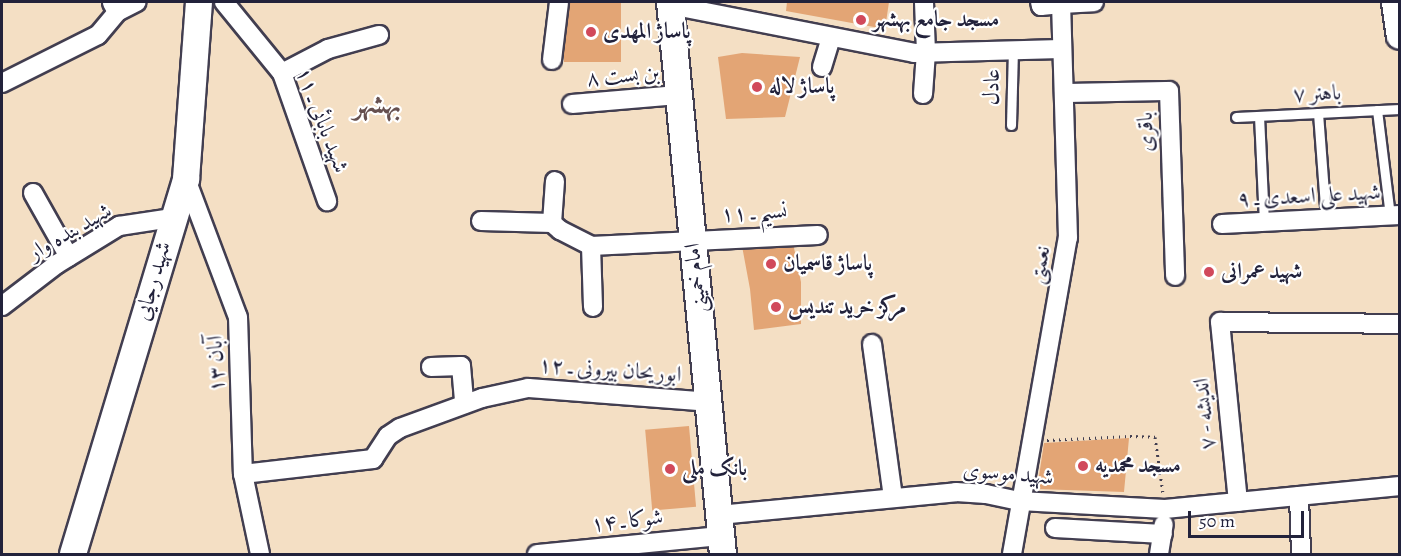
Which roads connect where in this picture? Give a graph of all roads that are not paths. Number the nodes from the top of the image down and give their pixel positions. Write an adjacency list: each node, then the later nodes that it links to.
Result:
1 (137, 2): 11 (street)
2 (199, 2): 32 (street, شهید رجایی)
3 (224, 2): 20 (street, شهید بابائی ـ ۱۱)
4 (559, 2): 18 (street)
5 (924, 2): 17 (street)
6 (1040, 2): 10 (street)
7 (1094, 2): 10 (street)
8 (1395, 2): 13 (street)
9 (670, 3): 14 (street); 24 (street, امام خمینی)
10 (1061, 4): 15 (street, نعمتی)
11 (114, 7): 21 (street)
12 (379, 35): 20 (street)
13 (1400, 36)
14 (831, 37): 17 (street); 19 (street)
15 (1061, 49): 16 (street); 22 (street, نعمتی)
16 (1013, 50): 17 (street); 31 (lane, عادل)
17 (926, 52): 23 (street)
18 (552, 60)
19 (822, 67)
20 (282, 73): 35 (street, شهید بابائی ـ ۱۱)
21 (2, 83)
22 (1064, 93): 47 (street, باقری); 59 (street, نعمتی)
23 (923, 94)
24 (678, 95): 25 (street, بن بست ۸); 44 (street, امام خمینی)
25 (572, 104)
26 (1400, 109): 27 (lane, باهنر ۷)
27 (1377, 110): 28 (lane, باهنر ۷); 36 (lane)
28 (1318, 113): 29 (lane, باهنر ۷); 38 (lane)
29 (1259, 116): 30 (lane, باهنر ۷); 40 (lane)
30 (1236, 117)
31 (1011, 125)
32 (186, 179): 37 (street, شهید رجایی); 55 (street, ۱۳ آبان)
33 (555, 181): 41 (street)
34 (33, 193): 46 (street)
35 (327, 201)
36 (1395, 215): 38 (street, شهید علی اسعدی ـ ۹)
37 (172, 218): 46 (street, شهید بنده وار); 65 (street, شهید رجایی)
38 (1326, 219): 40 (street, شهید علی اسعدی ـ ۹)
39 (481, 221): 41 (street)
40 (1264, 222): 42 (street, شهید علی اسعدی ـ ۹)
41 (552, 223): 45 (street)
42 (1222, 224)
43 (818, 235): 44 (street, نسیم ـ ۱۱)
44 (693, 241): 45 (street, نسیم ـ ۱۱); 53 (street, امام خمینی)
45 (591, 246): 49 (street)
46 (69, 256): 48 (street, شهید بنده وار)
47 (1175, 276)
48 (2, 306)
49 (593, 307)
50 (1400, 324): 60 (street, اندیشه - ۷)
51 (872, 344): 58 (street)
52 (431, 367): 54 (street)
53 (708, 402): 54 (street, ابوریحان بیرونی ـ ۱۲); 64 (street, امام خمینی)
54 (464, 404): 55 (street, ابوریحان بیرونی ـ ۱۲)
55 (243, 474): 66 (street, ۱۳ آبان)
56 (1400, 486): 57 (street, شهید موسوی)
57 (1299, 496): 60 (street, شهید موسوی); 70 (street)
58 (893, 498): 59 (street, شهید موسوی); 64 (street, شهید موسوی)
59 (1020, 501): 61 (street, شهید موسوی); 68 (street, نعمتی)
60 (1238, 502): 61 (street, شهید موسوی)
61 (1166, 509): 63 (street)
62 (1055, 528): 63 (street)
63 (1163, 534): 69 (street)
64 (721, 535): 67 (street, شوکا ـ ۱۴)
65 (73, 555)
66 (260, 555)
67 (537, 555)
68 (1012, 555)
69 (1159, 555)
70 (1301, 555)

